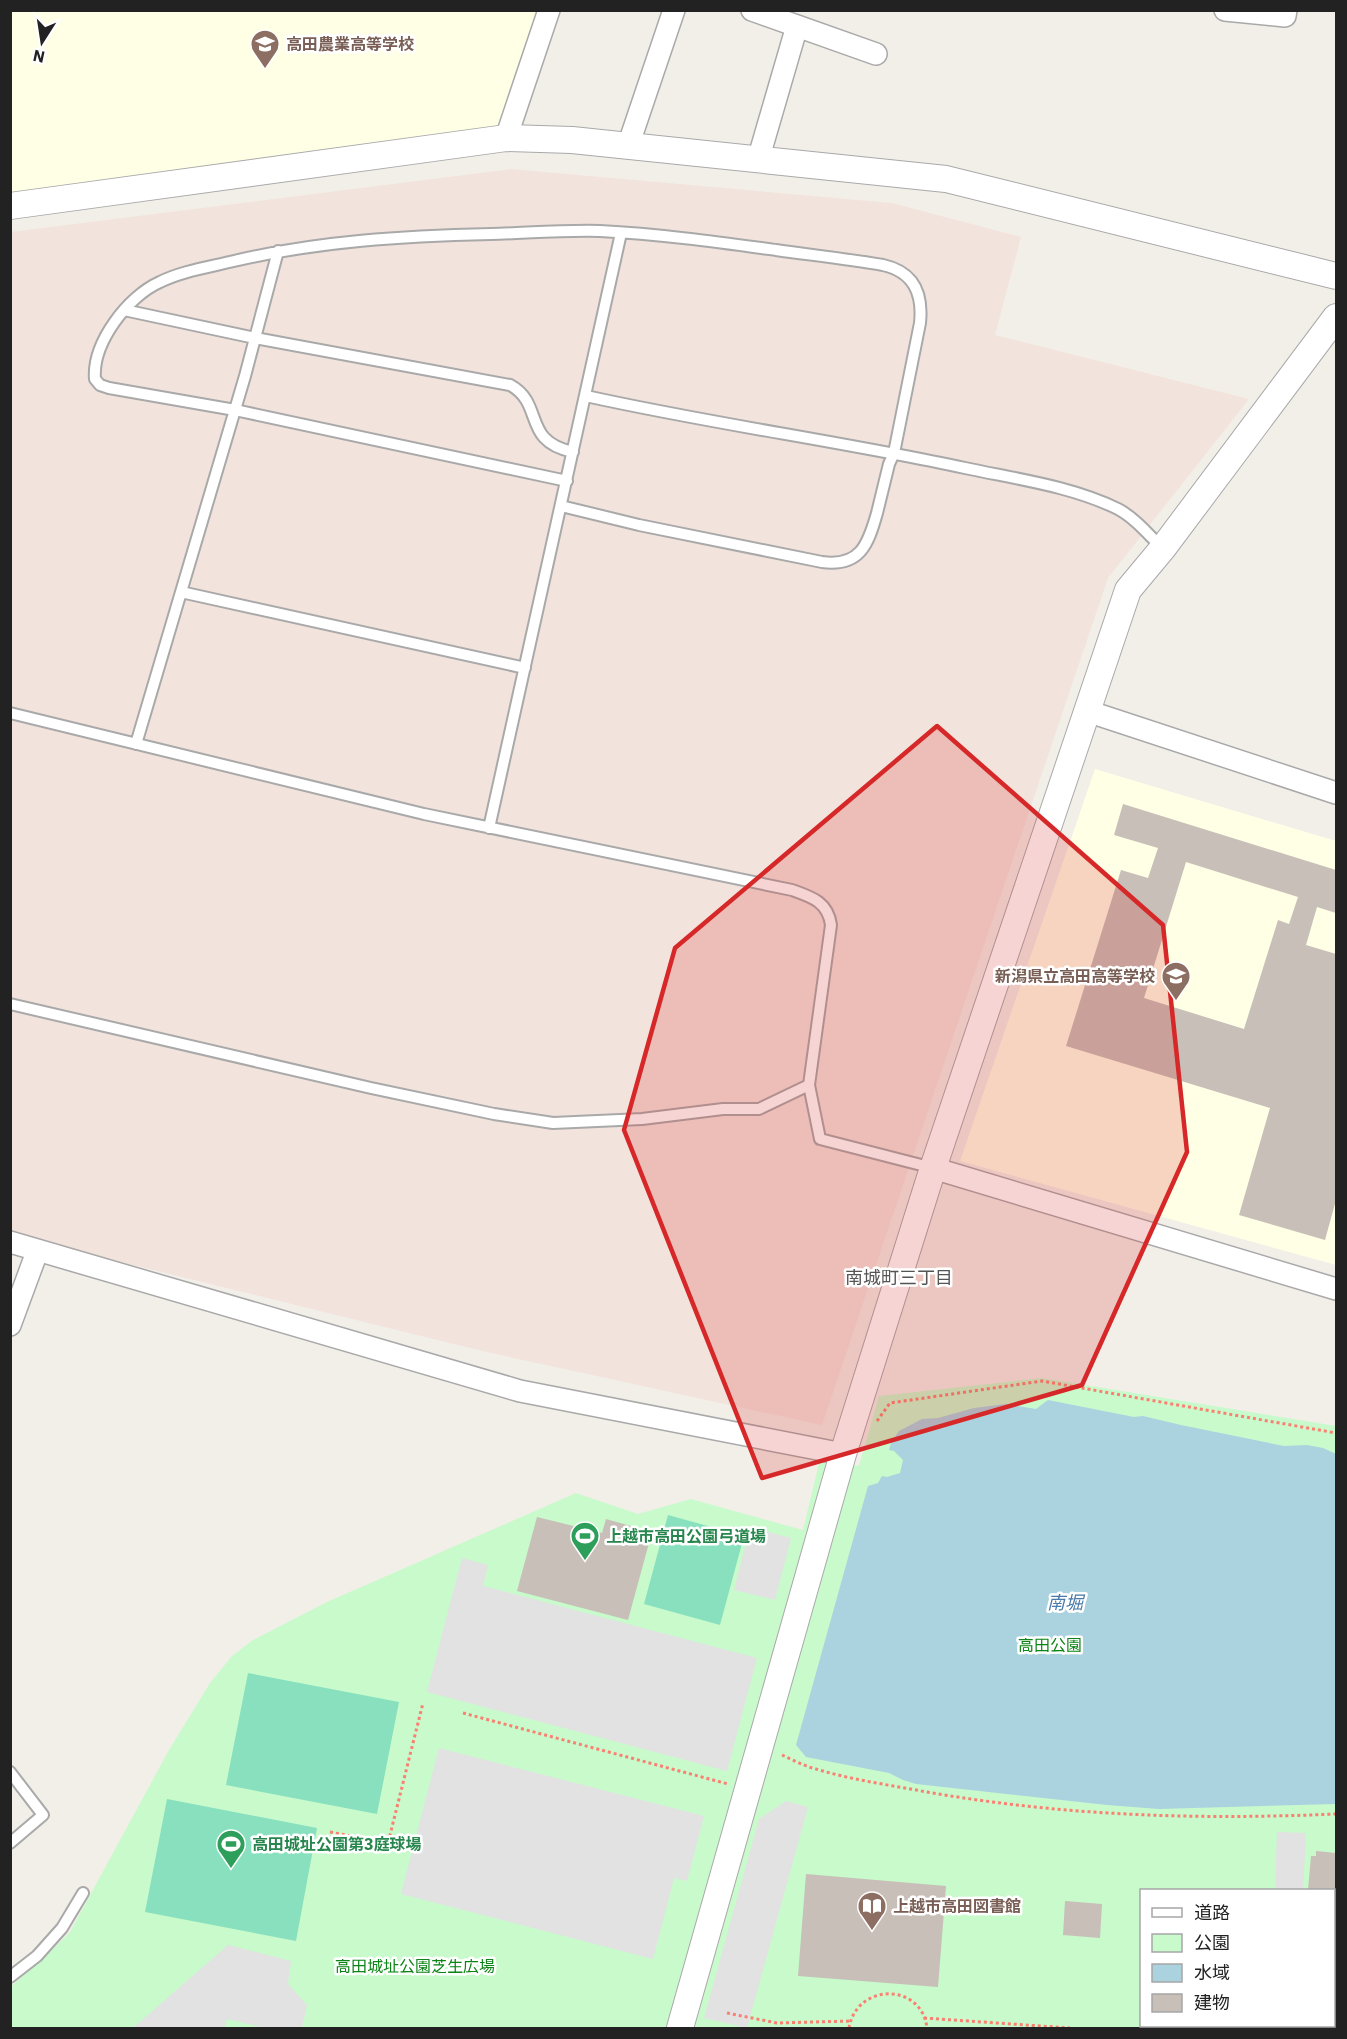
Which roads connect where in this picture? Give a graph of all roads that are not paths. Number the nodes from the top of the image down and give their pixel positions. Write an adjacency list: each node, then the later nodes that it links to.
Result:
1 (549, 10): 8 (street)
2 (674, 10): 9 (street)
3 (752, 10): 6 (street)
4 (1225, 10): 5 (street)
5 (1286, 10)
6 (797, 26): 7 (street); 10 (street)
7 (876, 54)
8 (506, 138): 9 (street); 11 (street)
9 (628, 146): 10 (street)
10 (758, 160): 14 (street)
11 (10, 206)
12 (621, 233): 13 (lane); 18 (lane); 21 (lane)
13 (278, 251): 15 (lane); 17 (lane)
14 (1336, 276)
15 (124, 310): 17 (lane); 19 (lane)
16 (1336, 317): 24 (street)
17 (255, 338): 19 (lane); 20 (lane)
18 (586, 396): 20 (lane); 21 (lane)
19 (235, 410): 22 (lane); 25 (lane)
20 (573, 452): 22 (lane)
21 (894, 453): 23 (lane); 24 (lane)
22 (567, 481): 23 (lane)
23 (561, 506): 26 (lane)
24 (1163, 548): 27 (street)
25 (181, 592): 26 (lane); 29 (lane)
26 (525, 668): 31 (lane)
27 (1087, 711): 30 (street); 34 (street)
28 (10, 713): 29 (lane)
29 (136, 744): 31 (lane)
30 (1336, 793)
31 (489, 828): 33 (lane)
32 (10, 1004): 33 (lane)
33 (809, 1085): 34 (lane)
34 (933, 1168): 37 (street); 39 (street)
35 (10, 1242): 36 (street)
36 (37, 1252): 38 (street); 39 (street)
37 (1336, 1288)
38 (10, 1325)
39 (843, 1454): 44 (street)
40 (10, 1772): 41 (lane)
41 (10, 1843)
42 (83, 1893): 43 (lane)
43 (10, 1977)
44 (680, 2028)

